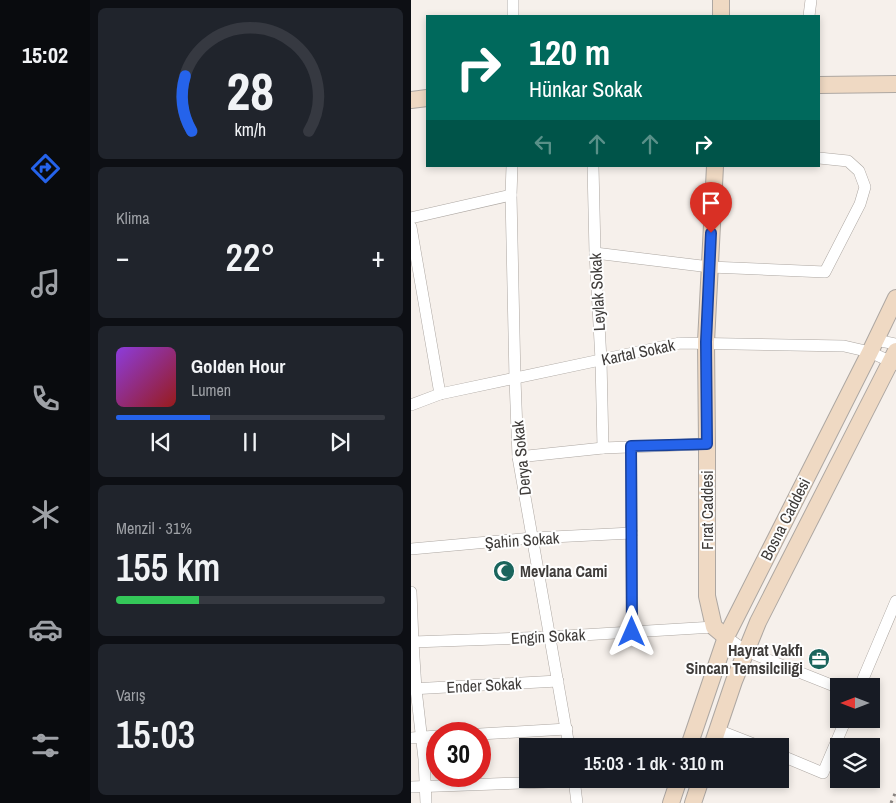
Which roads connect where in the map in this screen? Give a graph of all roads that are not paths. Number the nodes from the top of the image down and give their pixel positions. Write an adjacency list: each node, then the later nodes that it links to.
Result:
1 (513, 0): 4 (street)
2 (721, 0): 5 (street)
3 (811, 0): 6 (street)
4 (513, 15)
5 (721, 15)
6 (809, 15)
7 (896, 84): 8 (street)
8 (820, 85)
9 (426, 98): 10 (street)
10 (411, 100)
11 (820, 158): 19 (street)
12 (512, 167): 15 (street, Derya Sokak)
13 (593, 167): 18 (street, Leylak Sokak)
14 (715, 167): 19 (street, Fırat Caddesi)
15 (511, 196): 16 (street); 26 (street, Derya Sokak)
16 (411, 218)
17 (411, 227): 27 (street)
18 (595, 253): 19 (street); 25 (street, Leylak Sokak)
19 (710, 266): 21 (street, Fırat Caddesi)
20 (896, 298): 23 (street, Bosna Caddesi)
21 (706, 342): 23 (street, Kartal Sokak); 25 (street, Kartal Sokak); 29 (street, Fırat Caddesi)
22 (896, 344): 23 (street)
23 (873, 346): 24 (street); 40 (street, Bosna Caddesi)
24 (894, 359): 43 (street, Bosna Caddesi)
25 (601, 360): 26 (street, Kartal Sokak); 31 (street, Leylak Sokak)
26 (515, 379): 27 (street, Kartal Sokak); 32 (street, Derya Sokak)
27 (440, 394): 28 (street, Kartal Sokak)
28 (411, 405)
29 (707, 444): 30 (street); 40 (street, Fırat Caddesi)
30 (631, 446): 31 (street); 33 (street)
31 (603, 448): 32 (street)
32 (518, 457): 34 (street, Derya Sokak)
33 (632, 533): 34 (street, Şahin Sokak); 39 (street)
34 (532, 538): 35 (street, Şahin Sokak); 41 (street, Derya Sokak)
35 (411, 549)
36 (411, 592): 37 (street)
37 (411, 597): 42 (street)
38 (896, 601): 44 (street)
39 (632, 632): 40 (street, Engin Sokak); 41 (street, Engin Sokak)
40 (720, 632): 43 (street); 54 (street, Bosna Caddesi)
41 (549, 637): 42 (street, Engin Sokak); 45 (street, Derya Sokak)
42 (413, 642): 47 (street)
43 (746, 651): 46 (street); 50 (street, Bosna Caddesi)
44 (863, 678)
45 (558, 681): 47 (street, Ender Sokak); 49 (street, Derya Sokak)
46 (830, 684)
47 (414, 689): 52 (street)
48 (842, 728): 57 (street)
49 (567, 730): 51 (street); 53 (street, Derya Sokak)
50 (718, 730): 55 (street, Bosna Caddesi); 56 (street)
51 (491, 733)
52 (417, 737): 59 (street)
53 (568, 738)
54 (691, 738)
55 (715, 738)
56 (738, 738)
57 (789, 759)
58 (519, 782): 59 (street)
59 (425, 786): 60 (street); 64 (street)
60 (411, 787)
61 (575, 788): 65 (street)
62 (676, 788): 66 (street)
63 (698, 788): 67 (street)
64 (426, 803)
65 (577, 803)
66 (671, 803)
67 (693, 803)

